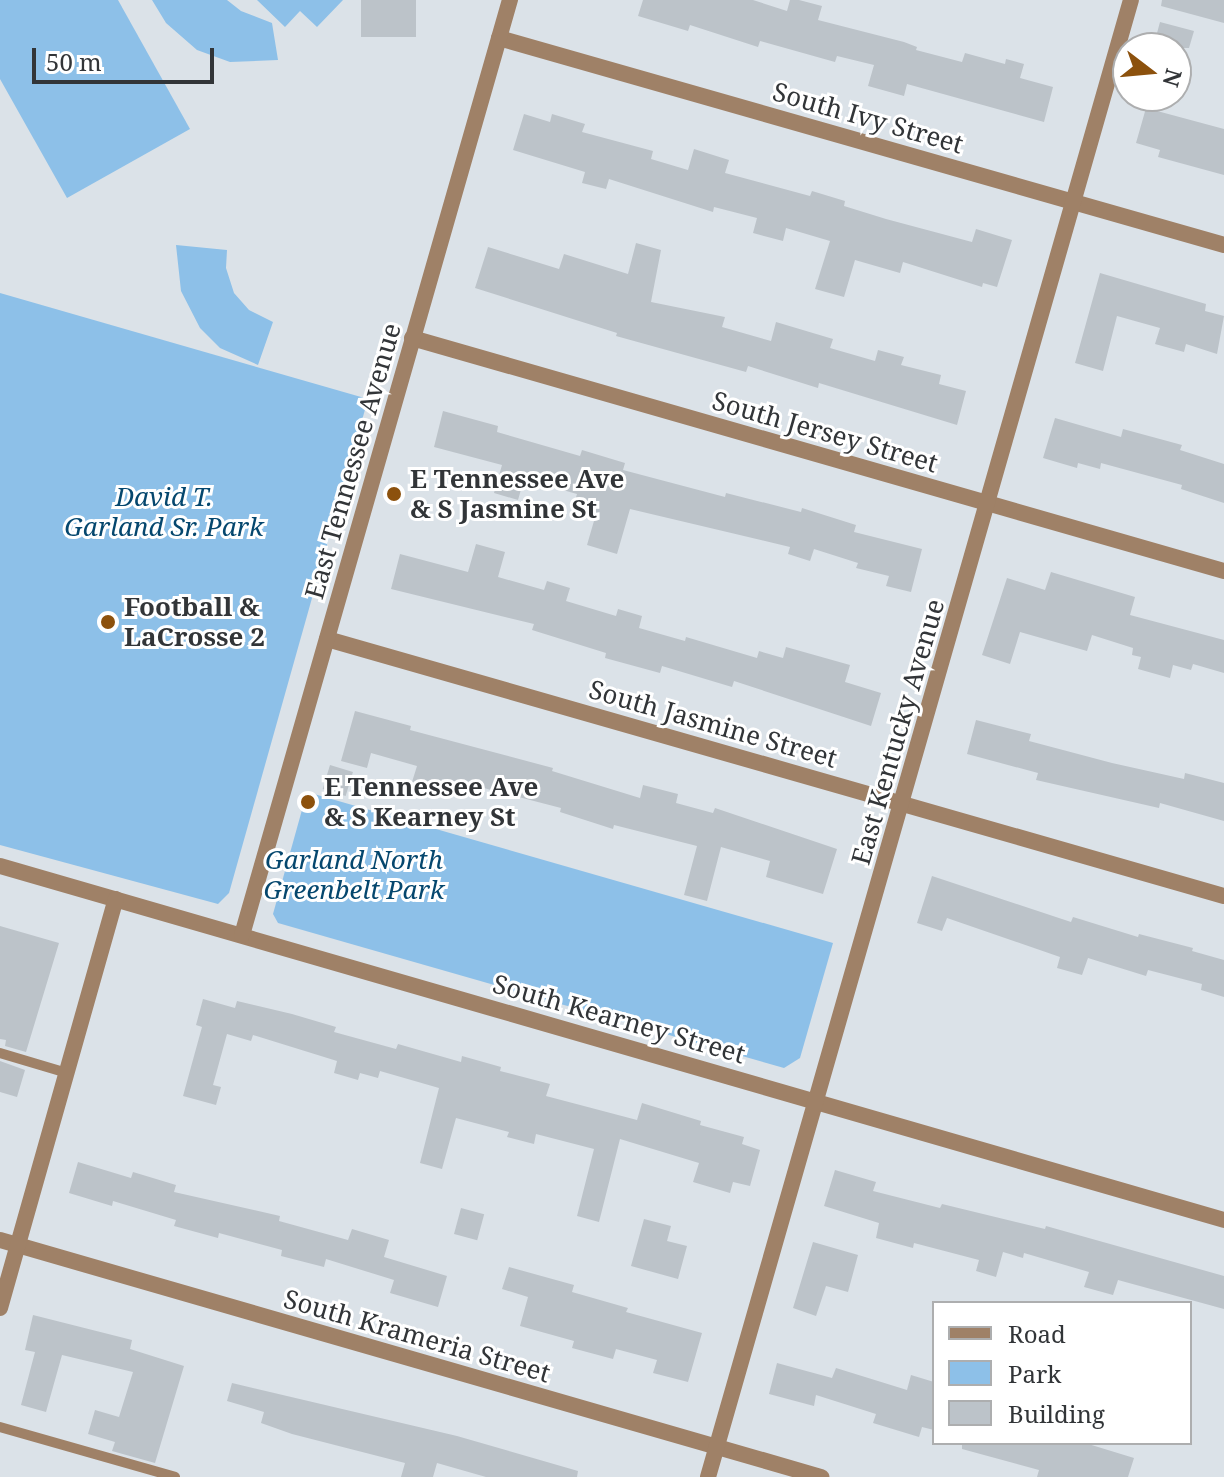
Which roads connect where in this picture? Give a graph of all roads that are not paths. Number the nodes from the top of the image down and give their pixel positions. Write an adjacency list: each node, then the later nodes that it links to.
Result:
1 (510, 0): 3 (street, East Tennessee Avenue)
2 (1131, 0): 4 (street, East Kentucky Avenue)
3 (499, 38): 4 (street, South Ivy Street); 6 (street, East Tennessee Avenue)
4 (1074, 201): 5 (street, South Ivy Street); 7 (street, East Kentucky Avenue)
5 (1224, 245)
6 (412, 338): 7 (street, South Jersey Street); 9 (street, East Tennessee Avenue)
7 (988, 504): 8 (street, South Jersey Street); 10 (street, East Kentucky Avenue)
8 (1224, 571)
9 (327, 639): 10 (street, South Jasmine Street); 14 (street, East Tennessee Avenue)
10 (902, 803): 12 (street, South Jasmine Street); 17 (street, East Kentucky Avenue)
11 (0, 866): 13 (street, South Kearney Street)
12 (1224, 896)
13 (116, 899): 14 (street, South Kearney Street); 16 (street)
14 (242, 935): 17 (street, South Kearney Street)
15 (0, 1053): 16 (lane)
16 (67, 1073): 20 (street)
17 (817, 1102): 18 (street, South Kearney Street); 23 (street, East Kentucky Avenue)
18 (1224, 1220)
19 (0, 1240): 20 (street, South Krameria Street)
20 (18, 1245): 21 (street); 23 (street, South Krameria Street)
21 (0, 1308)
22 (0, 1427): 24 (lane)
23 (716, 1447): 25 (street, East Kentucky Avenue); 26 (street, South Krameria Street)
24 (175, 1477)
25 (708, 1477)
26 (821, 1477)

